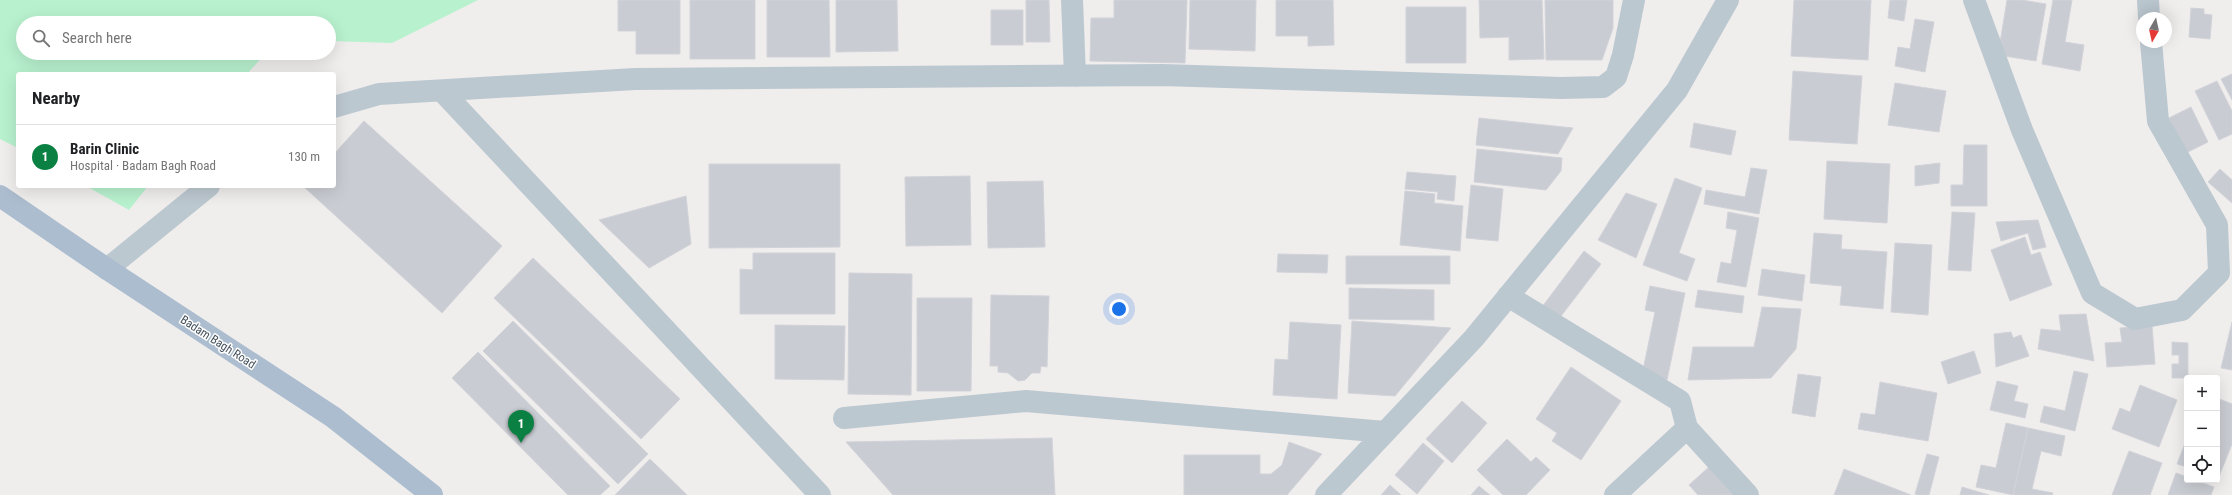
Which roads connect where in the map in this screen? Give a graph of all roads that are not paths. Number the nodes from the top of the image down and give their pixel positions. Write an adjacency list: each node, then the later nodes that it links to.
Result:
1 (1072, 0): 8 (street)
2 (1634, 0): 8 (street)
3 (1728, 0): 14 (street)
4 (1974, 0): 7 (street)
5 (2148, 0): 6 (street)
6 (2149, 12)
7 (2152, 48)
8 (1075, 76): 9 (street)
9 (442, 91): 10 (street); 19 (street)
10 (336, 106)
11 (207, 188): 13 (street)
12 (0, 196): 13 (main road, Badam Bagh Road)
13 (107, 269): 18 (main road, Badam Bagh Road)
14 (1508, 296): 16 (street); 17 (street)
15 (844, 418): 17 (street)
16 (1687, 428): 21 (street); 22 (street)
17 (1385, 432): 20 (street)
18 (432, 495)
19 (820, 495)
20 (1326, 495)
21 (1615, 495)
22 (1748, 495)

